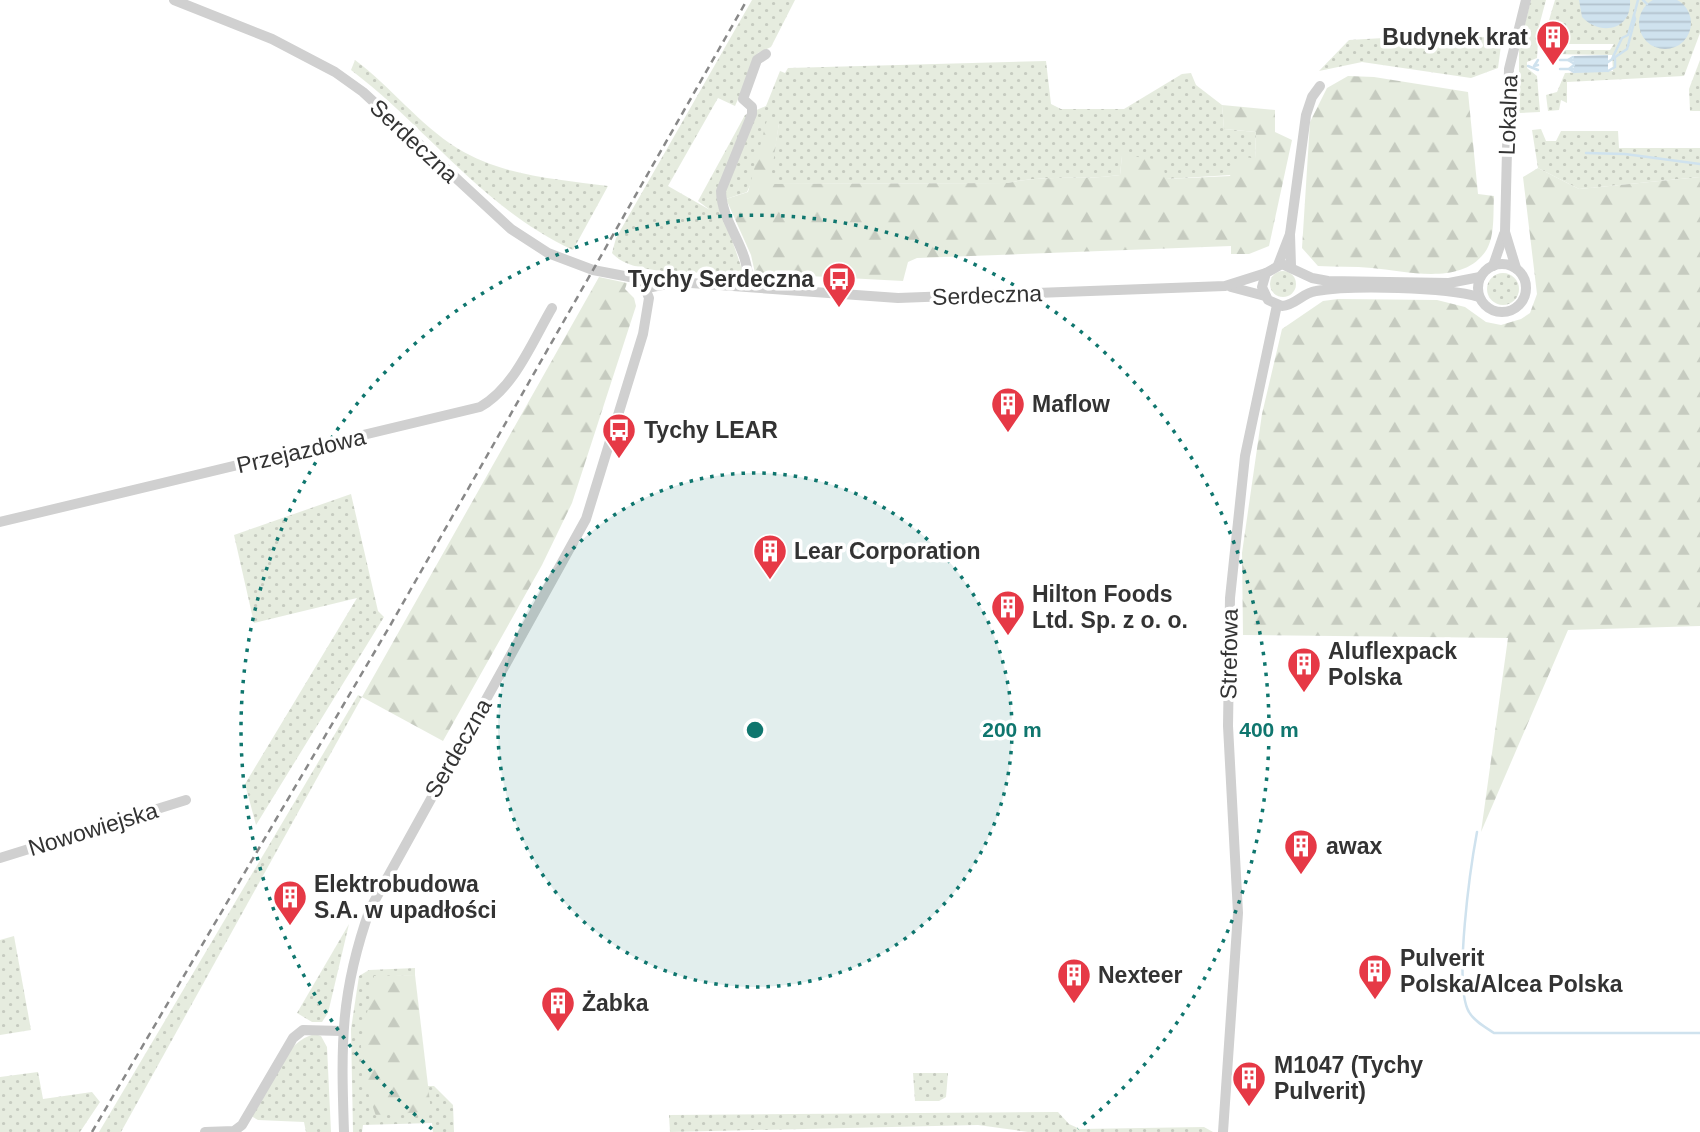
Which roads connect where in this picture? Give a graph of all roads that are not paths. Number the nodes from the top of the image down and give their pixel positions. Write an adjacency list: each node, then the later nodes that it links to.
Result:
1 (174, 0): 15 (street, Serdeczna)
2 (1525, 0): 5 (street, Lokalna)
3 (766, 54): 14 (street)
4 (1320, 86): 6 (street)
5 (1505, 232): 8 (street, Lokalna); 9 (street, Lokalna)
6 (1290, 234): 7 (street); 10 (street)
7 (1278, 265): 10 (street); 11 (street)
8 (1493, 266): 9 (street); 12 (street)
9 (1516, 268): 18 (street)
10 (1296, 269): 12 (street); 16 (street)
11 (1266, 273): 13 (street, Serdeczna); 17 (street)
12 (1480, 277): 18 (street)
13 (1226, 286): 14 (street, Serdeczna); 17 (street, Serdeczna)
14 (748, 287): 15 (street, Serdeczna)
15 (647, 288): 24 (street, Serdeczna)
16 (1301, 295): 18 (street); 19 (street)
17 (1265, 296): 19 (street)
18 (1479, 297)
19 (1276, 305): 27 (street, Strefowa)
20 (552, 308): 21 (street, Przejazdowa)
21 (0, 522)
22 (186, 800): 23 (street, Nowowiejska)
23 (0, 858)
24 (342, 1031): 25 (street); 26 (street, Serdeczna)
25 (205, 1132)
26 (344, 1132)
27 (1223, 1132)

